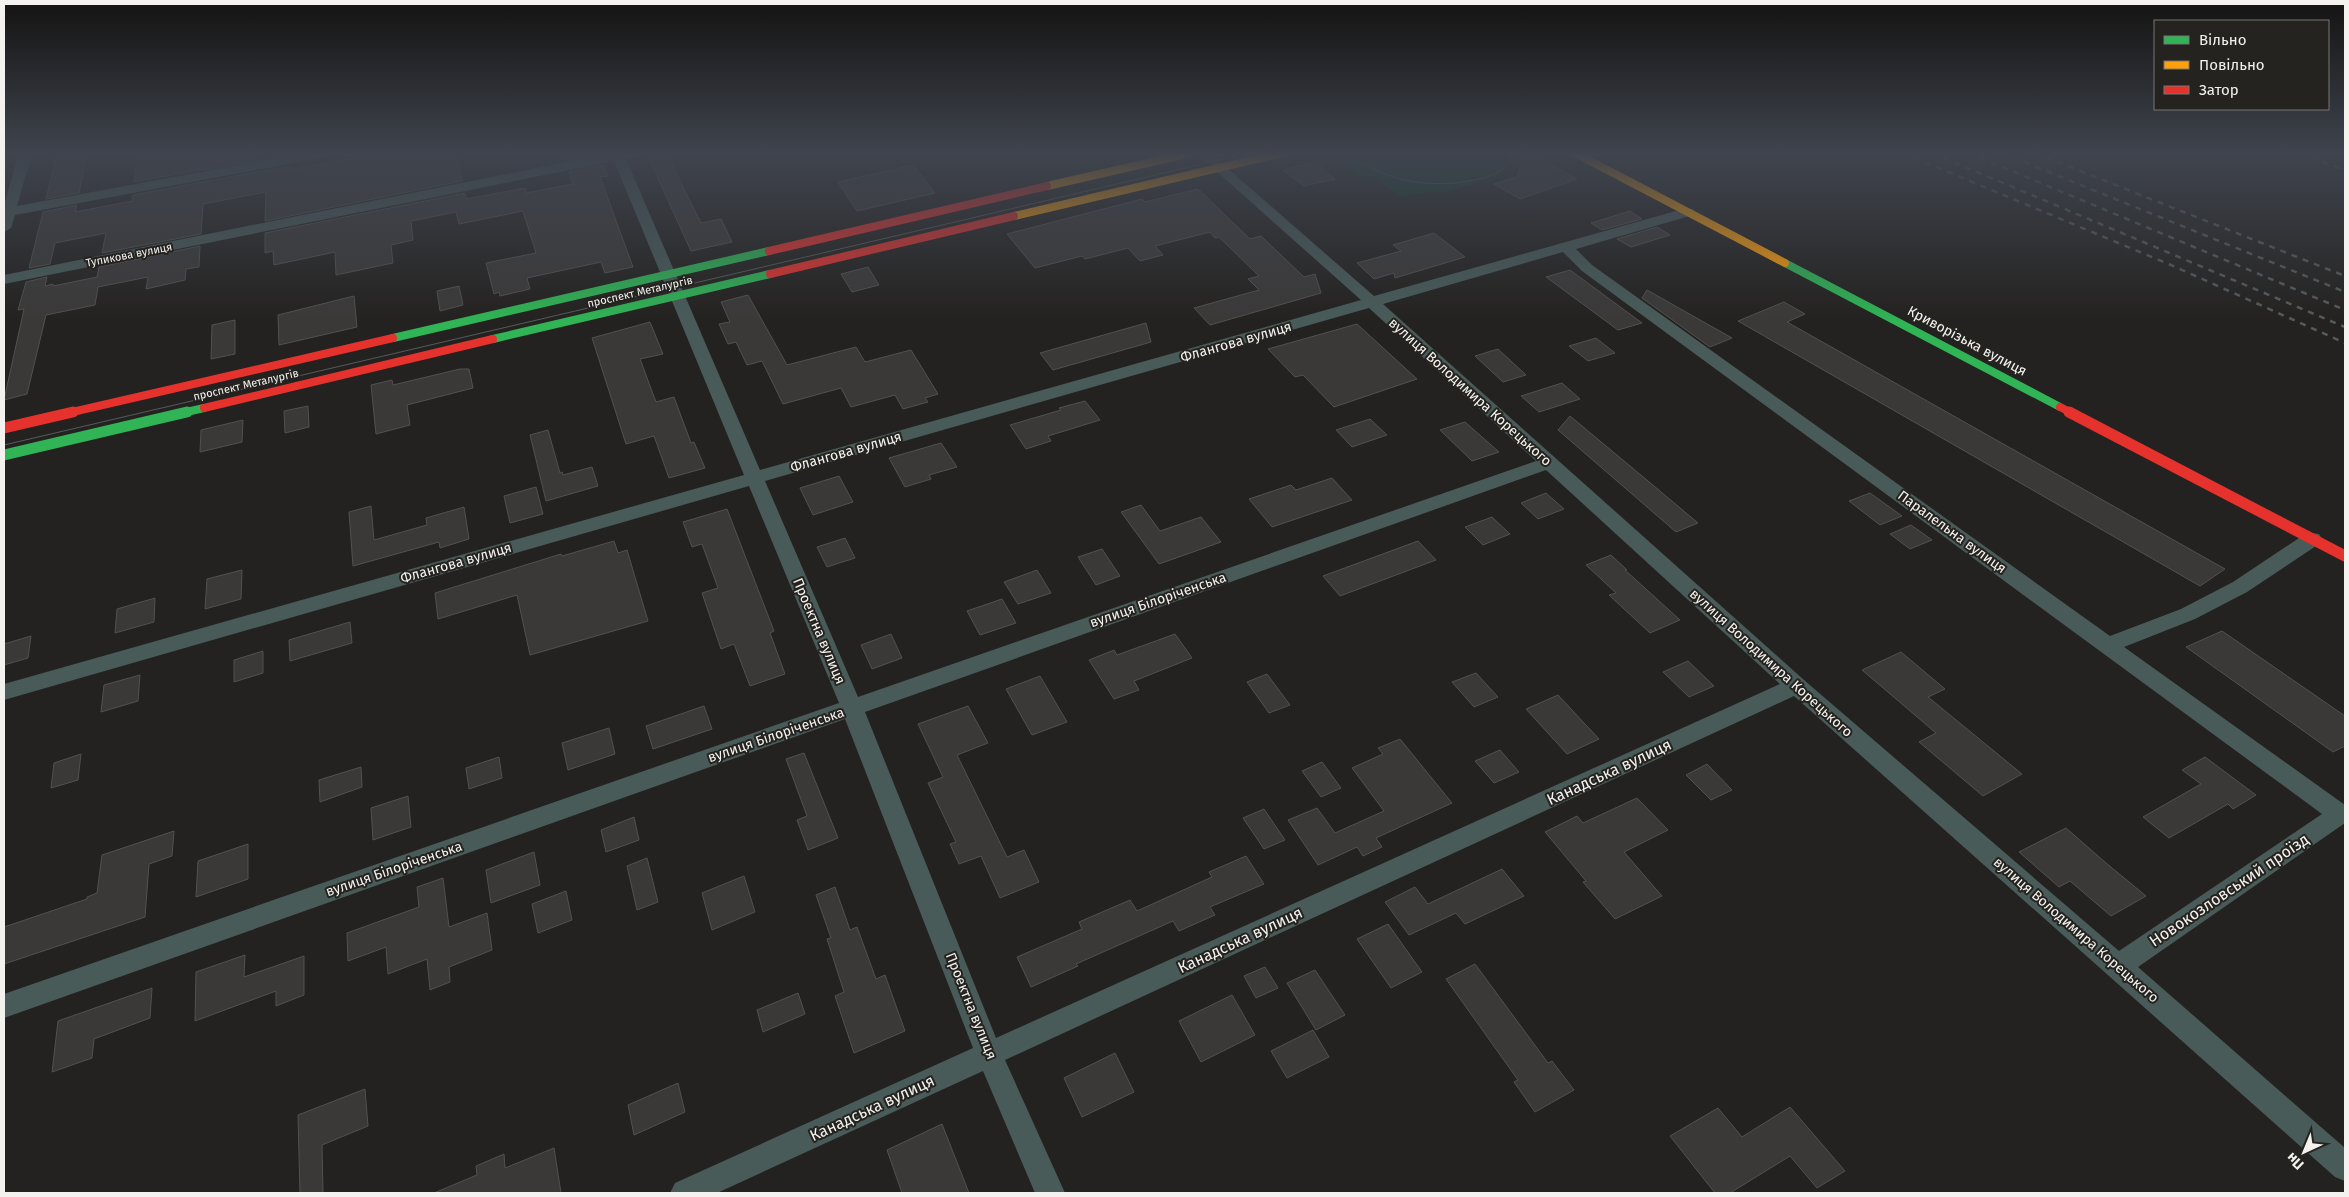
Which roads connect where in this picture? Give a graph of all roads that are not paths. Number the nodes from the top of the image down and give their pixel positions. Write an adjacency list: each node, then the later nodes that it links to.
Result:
1 (23, 209): 8 (street)
2 (354, 209): 13 (street, Тупикова вулиця)
3 (644, 209): 12 (street, Проектна вулиця)
4 (952, 209): 12 (main road, проспект Металургів)
5 (1046, 209): 14 (main road, проспект Металургів)
6 (1266, 209): 15 (street, вулиця Володимира Корецького)
7 (1682, 209): 9 (main road, Криворізька вулиця)
8 (6, 212): 10 (street)
9 (1688, 212): 11 (street, Флангова вулиця); 20 (main road, Криворізька вулиця)
10 (4, 228)
11 (1566, 247): 15 (street, Флангова вулиця); 22 (street, Паралельна вулиця)
12 (668, 275): 14 (street, Проектна вулиця); 16 (main road, проспект Металургів)
13 (4, 280)
14 (676, 296): 17 (main road, проспект Металургів); 19 (street, Проектна вулиця)
15 (1373, 303): 18 (street, вулиця Володимира Корецького); 19 (street, Флангова вулиця)
16 (4, 428)
17 (4, 455)
18 (1548, 463): 23 (street, вулиця Володимира Корецького); 25 (street, вулиця Білоріченська)
19 (754, 478): 24 (street, Флангова вулиця); 25 (street, Проектна вулиця)
20 (2312, 539): 21 (main road, Криворізька вулиця); 22 (street)
21 (2345, 556)
22 (2107, 645): 26 (street, Паралельна вулиця)
23 (1796, 686): 27 (street, вулиця Володимира Корецького); 29 (street, Канадська вулиця)
24 (4, 692)
25 (852, 708): 28 (street, вулиця Білоріченська); 29 (street, Проектна вулиця)
26 (2340, 814): 27 (street, Новокозловський проїзд)
27 (2118, 966): 30 (street, вулиця Володимира Корецького)
28 (4, 1006)
29 (989, 1054): 31 (street, Канадська вулиця); 32 (street, Проектна вулиця)
30 (2345, 1167)
31 (685, 1193)
32 (1050, 1193)

